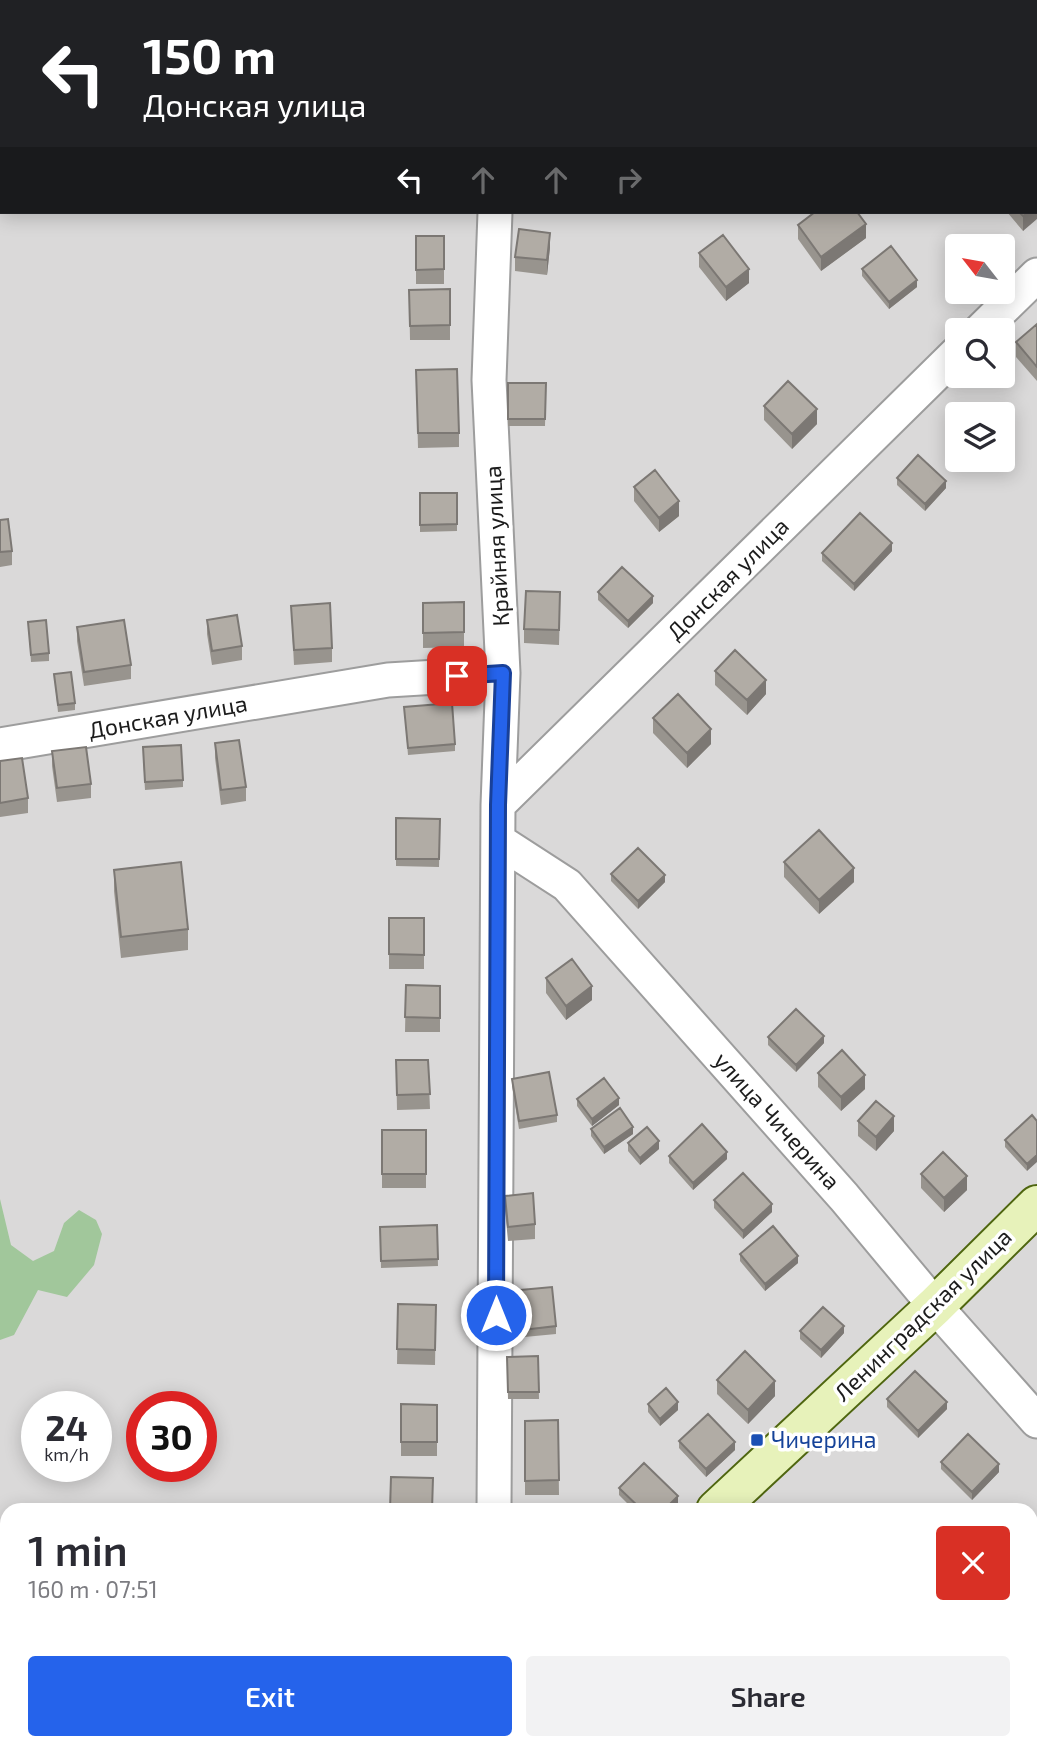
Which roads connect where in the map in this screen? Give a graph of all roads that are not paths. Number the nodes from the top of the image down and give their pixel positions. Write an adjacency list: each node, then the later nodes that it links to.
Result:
1 (495, 214): 5 (street, Крайняя улица)
2 (1037, 275): 3 (street)
3 (993, 318)
4 (945, 365): 7 (street, Донская улица)
5 (503, 673): 6 (street, Донская улица); 7 (street, Крайняя улица)
6 (0, 745)
7 (498, 805): 8 (street, Крайняя улица)
8 (499, 841): 10 (street, улица Чичерина); 12 (street, Крайняя улица)
9 (1037, 1205): 10 (street, Ленинградская улица)
10 (935, 1306): 11 (street, улица Чичерина); 13 (street, Ленинградская улица)
11 (1037, 1421)
12 (494, 1503)
13 (724, 1503)

